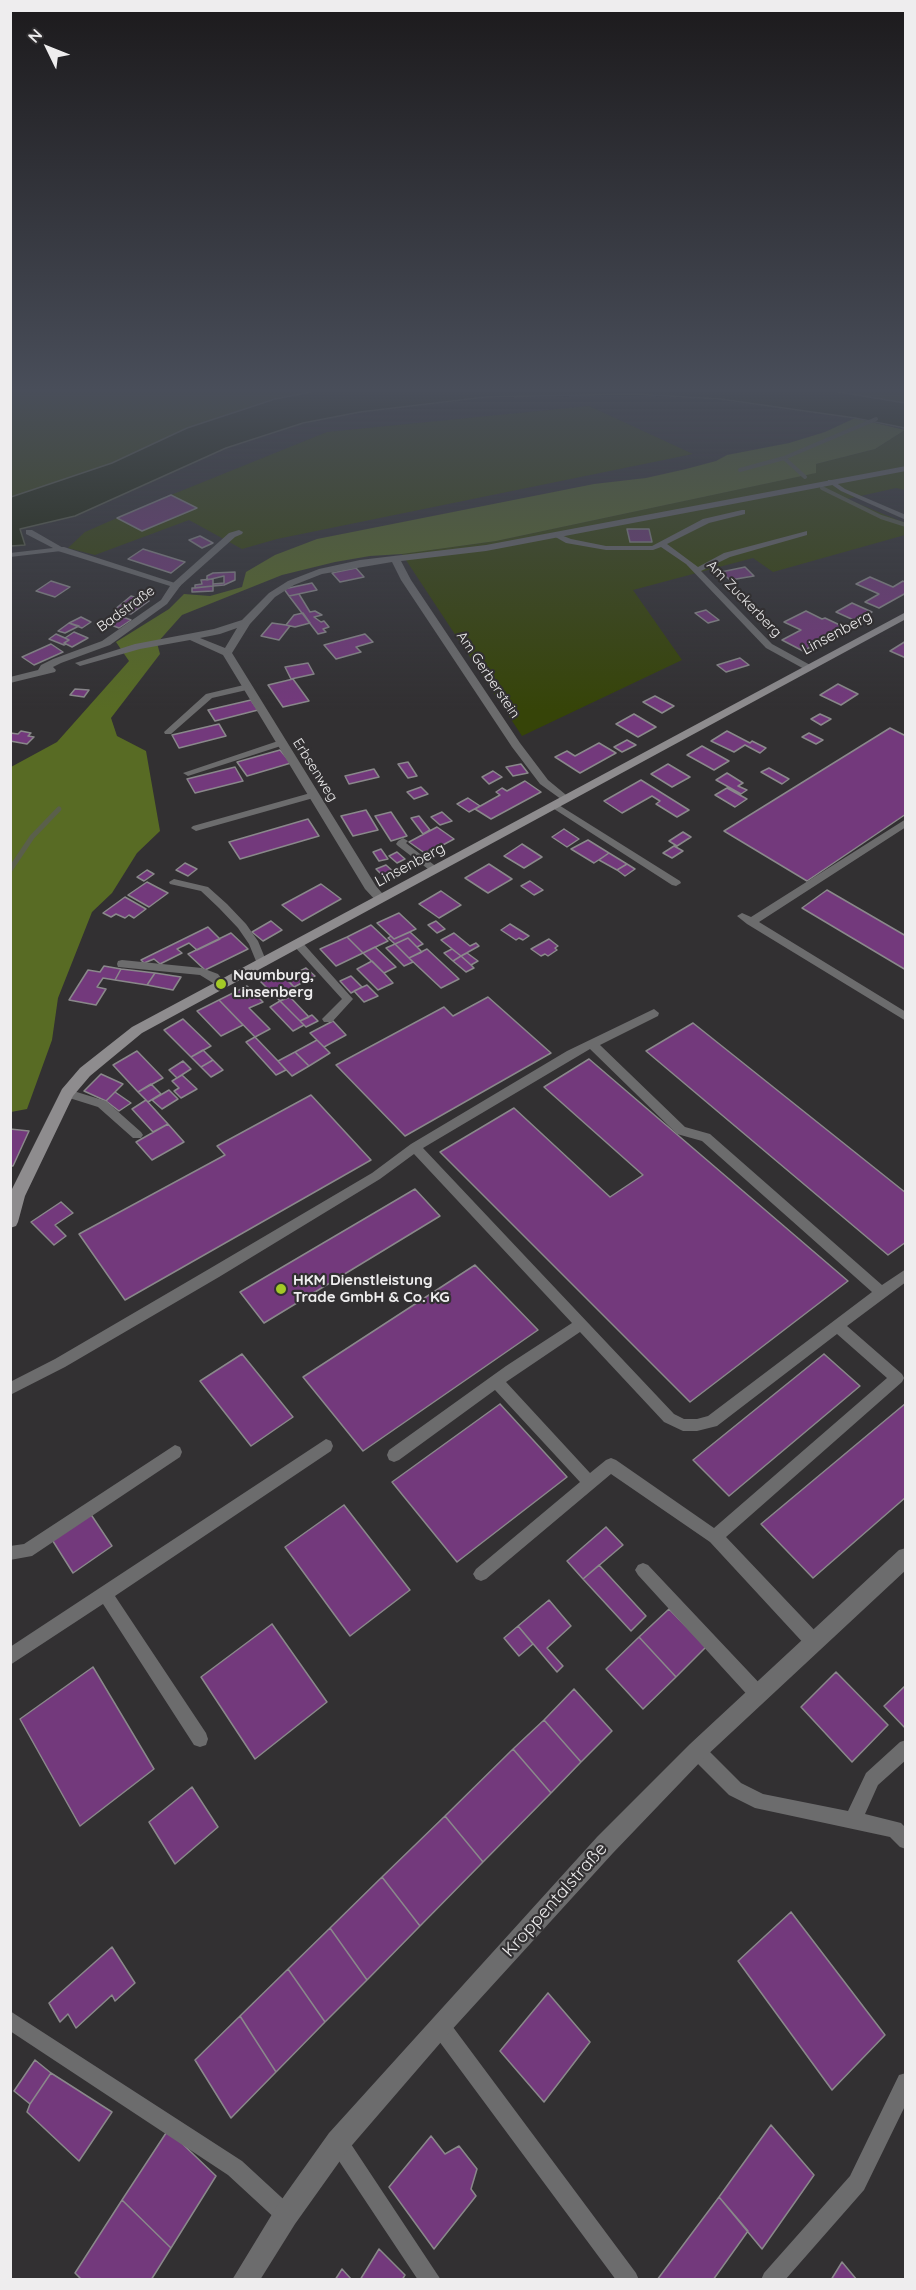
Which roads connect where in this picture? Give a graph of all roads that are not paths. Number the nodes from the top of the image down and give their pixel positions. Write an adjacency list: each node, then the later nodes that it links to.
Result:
1 (755, 496): 8 (street)
2 (856, 496): 4 (lane)
3 (742, 512): 9 (lane)
4 (906, 518)
5 (239, 531): 14 (lane)
6 (29, 532): 10 (lane)
7 (804, 533): 13 (lane)
8 (556, 535): 9 (lane); 12 (street)
9 (662, 544): 13 (lane, Am Zuckerberg)
10 (62, 549): 11 (lane); 14 (street, Badstraße)
11 (10, 555)
12 (396, 560): 16 (street); 27 (street, Am Gerberstein)
13 (696, 570): 19 (lane, Am Zuckerberg)
14 (176, 585): 20 (street, Badstraße)
15 (906, 615): 19 (main road, Linsenberg)
16 (246, 622): 17 (street); 18 (street)
17 (193, 636): 18 (street); 20 (street)
18 (227, 653): 22 (street, Erbsenweg)
19 (808, 668): 27 (main road, Linsenberg)
20 (41, 673): 21 (street, Badstraße)
21 (10, 680)
22 (248, 687): 23 (lane); 24 (street, Erbsenweg)
23 (168, 732)
24 (281, 743): 25 (lane); 26 (street, Erbsenweg)
25 (188, 773)
26 (314, 795): 30 (lane); 35 (street, Erbsenweg)
27 (565, 799): 28 (main road, Linsenberg)
28 (554, 805): 32 (main road, Linsenberg); 34 (lane)
29 (906, 822): 42 (lane)
30 (196, 828)
31 (403, 841): 32 (lane)
32 (435, 870): 35 (main road, Linsenberg)
33 (174, 882): 37 (lane)
34 (676, 883)
35 (381, 899): 36 (main road, Linsenberg)
36 (301, 942): 37 (main road, Linsenberg); 39 (lane); 43 (lane)
37 (262, 963): 40 (main road, Linsenberg)
38 (122, 964): 40 (lane)
39 (339, 976)
40 (221, 984): 45 (main road, Linsenberg)
41 (654, 1013): 44 (lane)
42 (906, 1017)
43 (328, 1019)
44 (592, 1044): 47 (lane); 50 (lane)
45 (67, 1094): 46 (lane); 48 (main road, Linsenberg)
46 (138, 1135)
47 (415, 1147): 51 (lane); 54 (lane)
48 (10, 1222)
49 (906, 1274): 50 (lane)
50 (881, 1292): 52 (lane)
51 (582, 1324): 52 (lane); 53 (lane)
52 (837, 1326): 59 (lane)
53 (495, 1381): 57 (lane); 58 (lane)
54 (10, 1389)
55 (326, 1446): 64 (lane)
56 (175, 1452): 60 (lane)
57 (394, 1455)
58 (590, 1483): 59 (lane); 63 (lane)
59 (715, 1537): 65 (lane)
60 (10, 1553)
61 (906, 1557): 65 (street, Kroppentalstraße)
62 (643, 1570): 67 (lane)
63 (481, 1574)
64 (106, 1595): 66 (lane); 68 (lane)
65 (813, 1641): 67 (street, Kroppentalstraße)
66 (10, 1657)
67 (758, 1694): 70 (street, Kroppentalstraße)
68 (200, 1738)
69 (906, 1748): 71 (lane)
70 (697, 1751): 71 (lane); 74 (street, Kroppentalstraße)
71 (853, 1820): 72 (lane)
72 (906, 1841)
73 (10, 2020): 77 (lane)
74 (440, 2026): 76 (street, Kroppentalstraße); 80 (lane)
75 (906, 2082): 81 (lane)
76 (338, 2142): 77 (street, Kroppentalstraße); 79 (lane)
77 (286, 2215): 78 (street, Kroppentalstraße)
78 (245, 2280)
79 (431, 2280)
80 (629, 2280)
81 (771, 2280)

